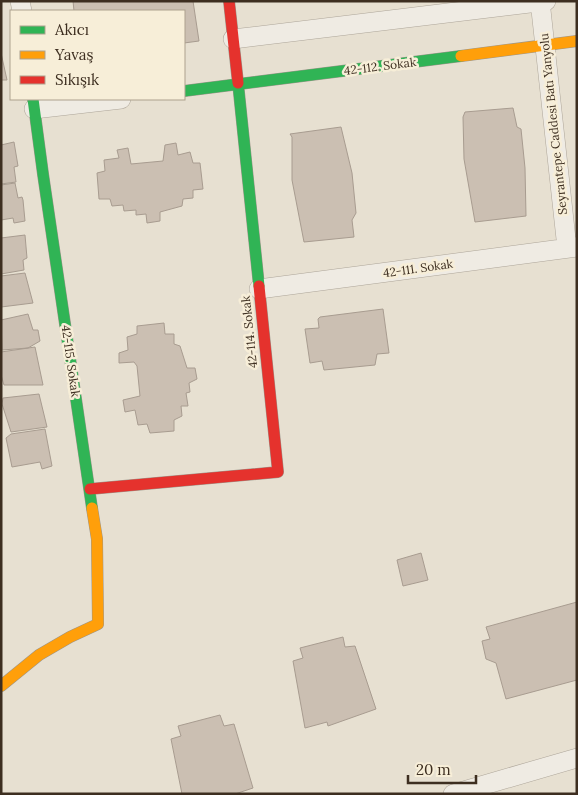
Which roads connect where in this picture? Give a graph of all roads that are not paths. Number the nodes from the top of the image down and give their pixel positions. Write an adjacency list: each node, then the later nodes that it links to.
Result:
1 (229, 1): 3 (street, 42-114. Sokak)
2 (542, 2): 3 (street); 5 (street, Seyrantepe Caddesi Batı Yanyolu)
3 (233, 40): 6 (street, 42-114. Sokak)
4 (577, 41): 5 (street, 42-112. Sokak)
5 (545, 45): 6 (street, 42-112. Sokak); 10 (street, Seyrantepe Caddesi Batı Yanyolu)
6 (238, 84): 7 (street, 42-112. Sokak); 11 (street, 42-114. Sokak)
7 (185, 91)
8 (104, 100): 9 (street)
9 (34, 104): 12 (street, 42-115. Sokak)
10 (572, 247): 11 (street, 42-111. Sokak)
11 (259, 289): 12 (street, 42-114. Sokak)
12 (90, 489): 13 (street, 42-115. Sokak)
13 (1, 686)
14 (577, 758): 15 (street)
15 (453, 794)

